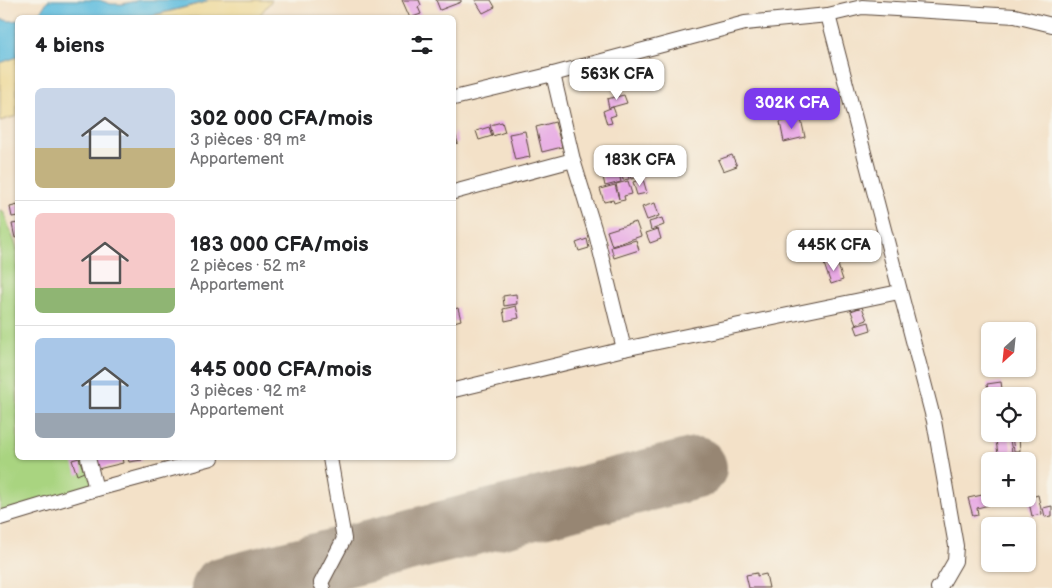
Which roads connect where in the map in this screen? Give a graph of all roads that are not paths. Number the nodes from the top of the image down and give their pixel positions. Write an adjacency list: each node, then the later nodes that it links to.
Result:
1 (828, 16): 2 (street); 3 (street); 7 (street)
2 (1052, 24)
3 (553, 74): 4 (street); 5 (street)
4 (456, 98)
5 (573, 160): 6 (street); 8 (street)
6 (456, 191)
7 (899, 292): 8 (street); 16 (street)
8 (624, 349): 9 (street)
9 (456, 390)
10 (89, 460): 13 (street)
11 (205, 460): 13 (street)
12 (330, 460): 15 (street)
13 (96, 489): 14 (street)
14 (0, 518)
15 (323, 588)
16 (938, 588)

